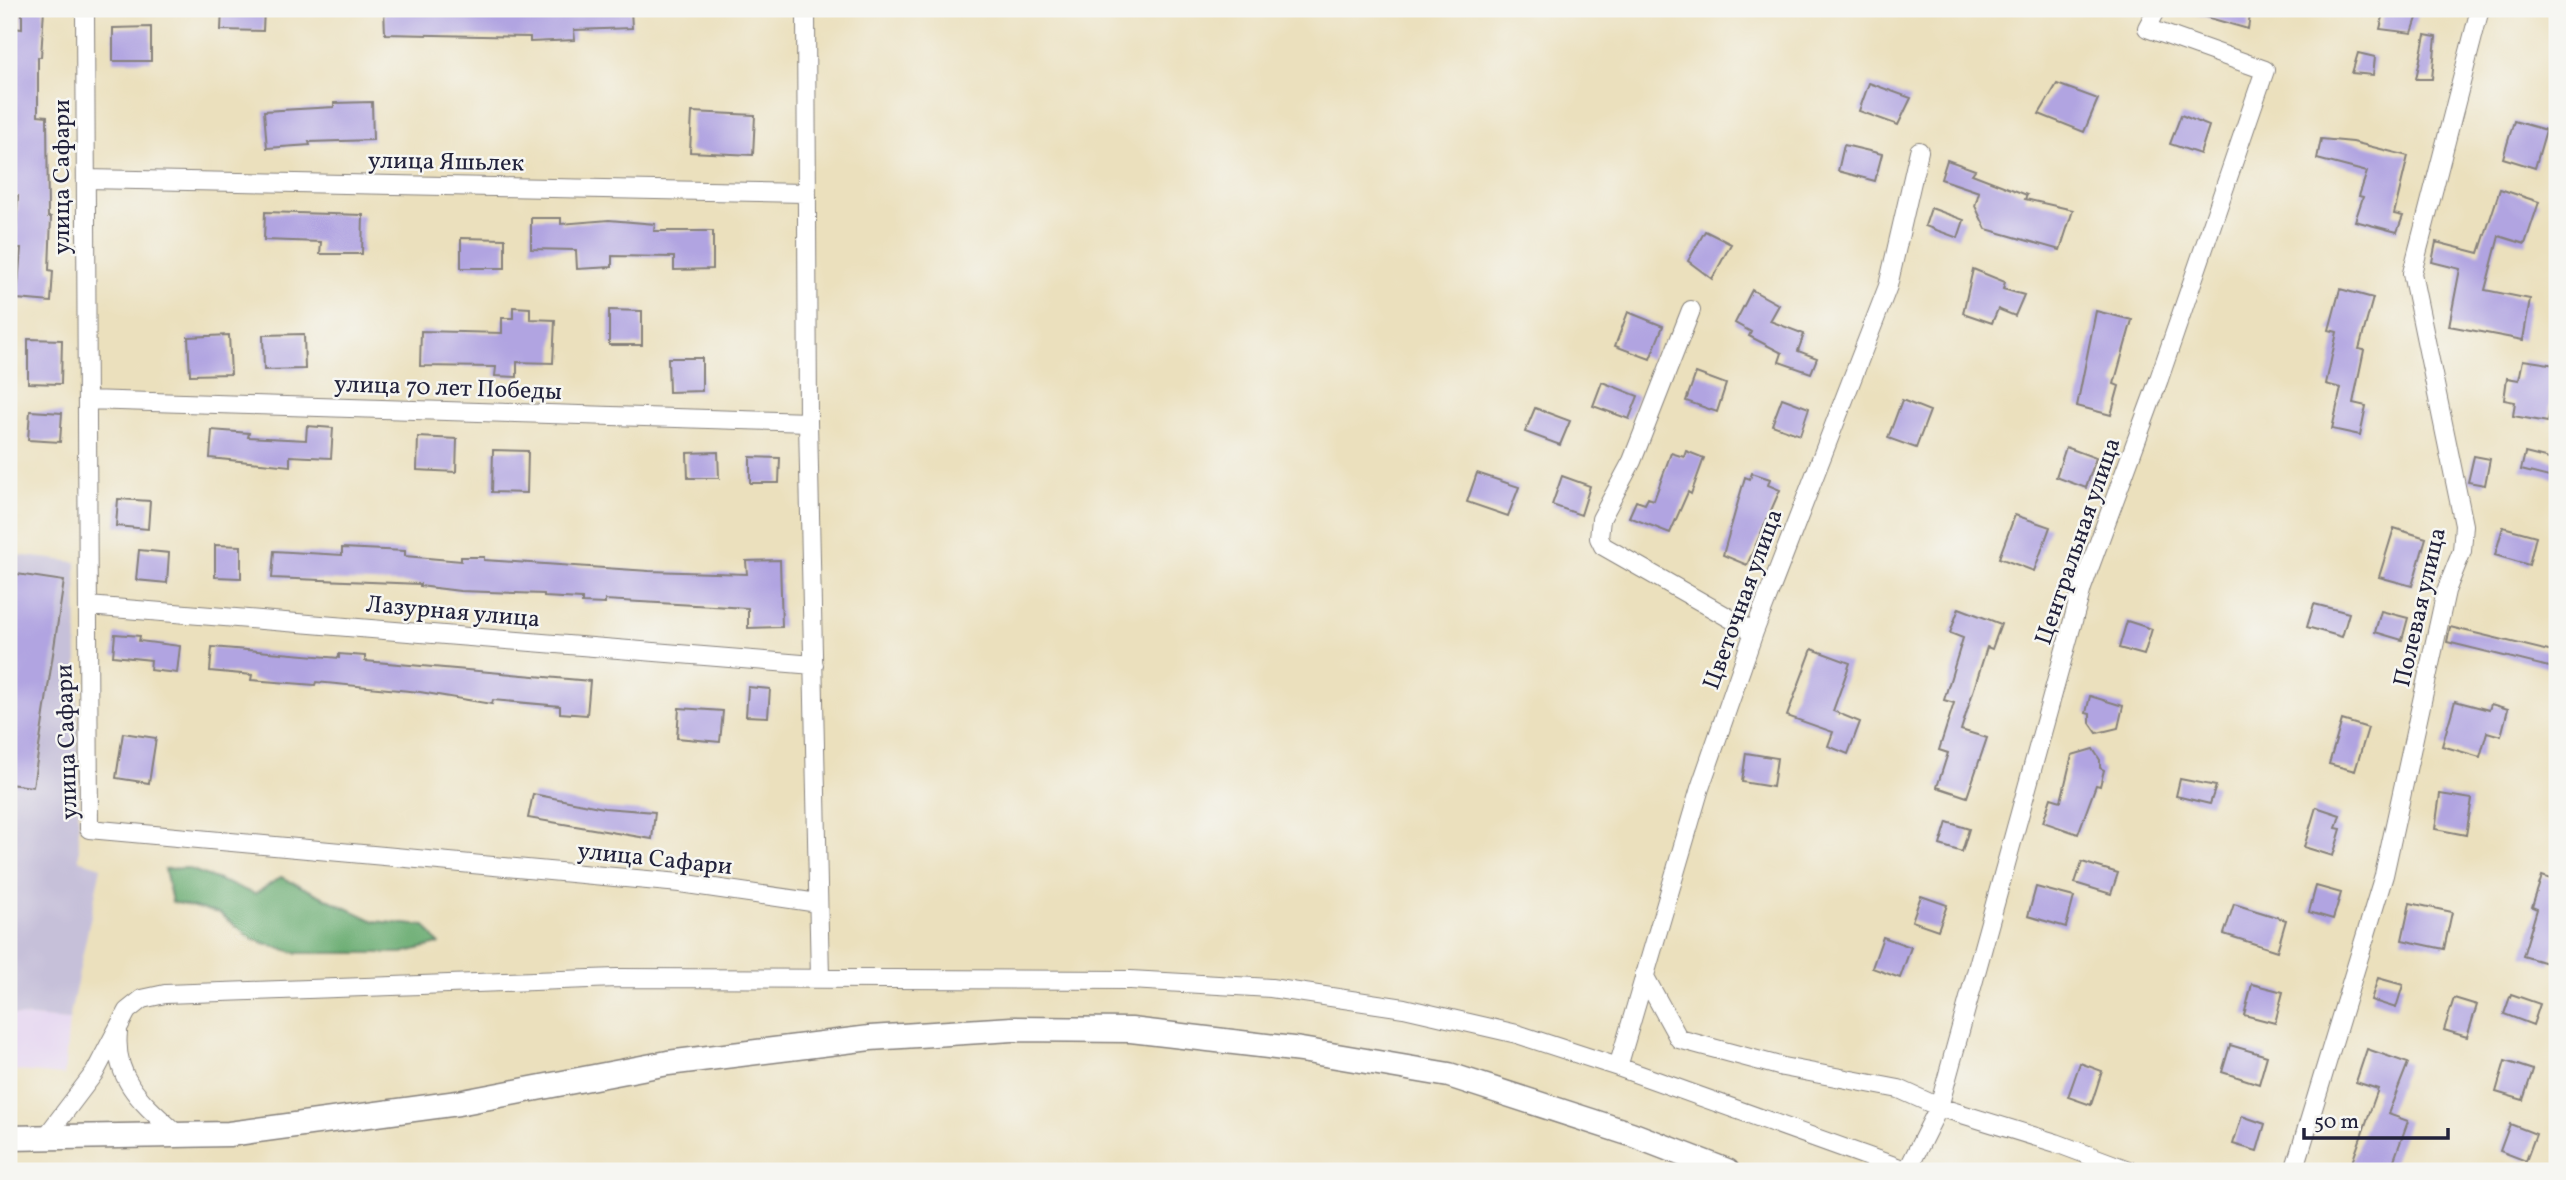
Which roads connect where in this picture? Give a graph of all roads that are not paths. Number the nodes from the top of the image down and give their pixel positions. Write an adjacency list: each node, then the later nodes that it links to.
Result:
1 (85, 9): 6 (street, улица Сафари)
2 (806, 9): 7 (street)
3 (2157, 9): 19 (street, Центральная улица)
4 (2480, 9): 26 (street, Полевая улица)
5 (1919, 150): 12 (street, Цветочная улица)
6 (86, 179): 7 (street, улица Яшьлек); 9 (street, улица Сафари)
7 (805, 193): 10 (street)
8 (1691, 310): 12 (street)
9 (87, 400): 10 (street, улица 70 лет Победы); 11 (street, улица Сафари)
10 (808, 422): 13 (street)
11 (88, 606): 13 (street, Лазурная улица); 14 (street, улица Сафари)
12 (1754, 632): 15 (street, Цветочная улица)
13 (814, 665): 14 (street)
14 (818, 903): 16 (street)
15 (1644, 975): 18 (street, Цветочная улица); 19 (street)
16 (820, 978): 17 (street); 18 (street)
17 (119, 1025): 20 (street); 22 (street)
18 (1618, 1067): 24 (street)
19 (1939, 1107): 24 (street, Центральная улица); 25 (street)
20 (178, 1135): 22 (main road); 23 (main road)
21 (9, 1138): 22 (main road)
22 (45, 1138)
23 (1727, 1171)
24 (1907, 1171)
25 (2131, 1171)
26 (2294, 1171)

